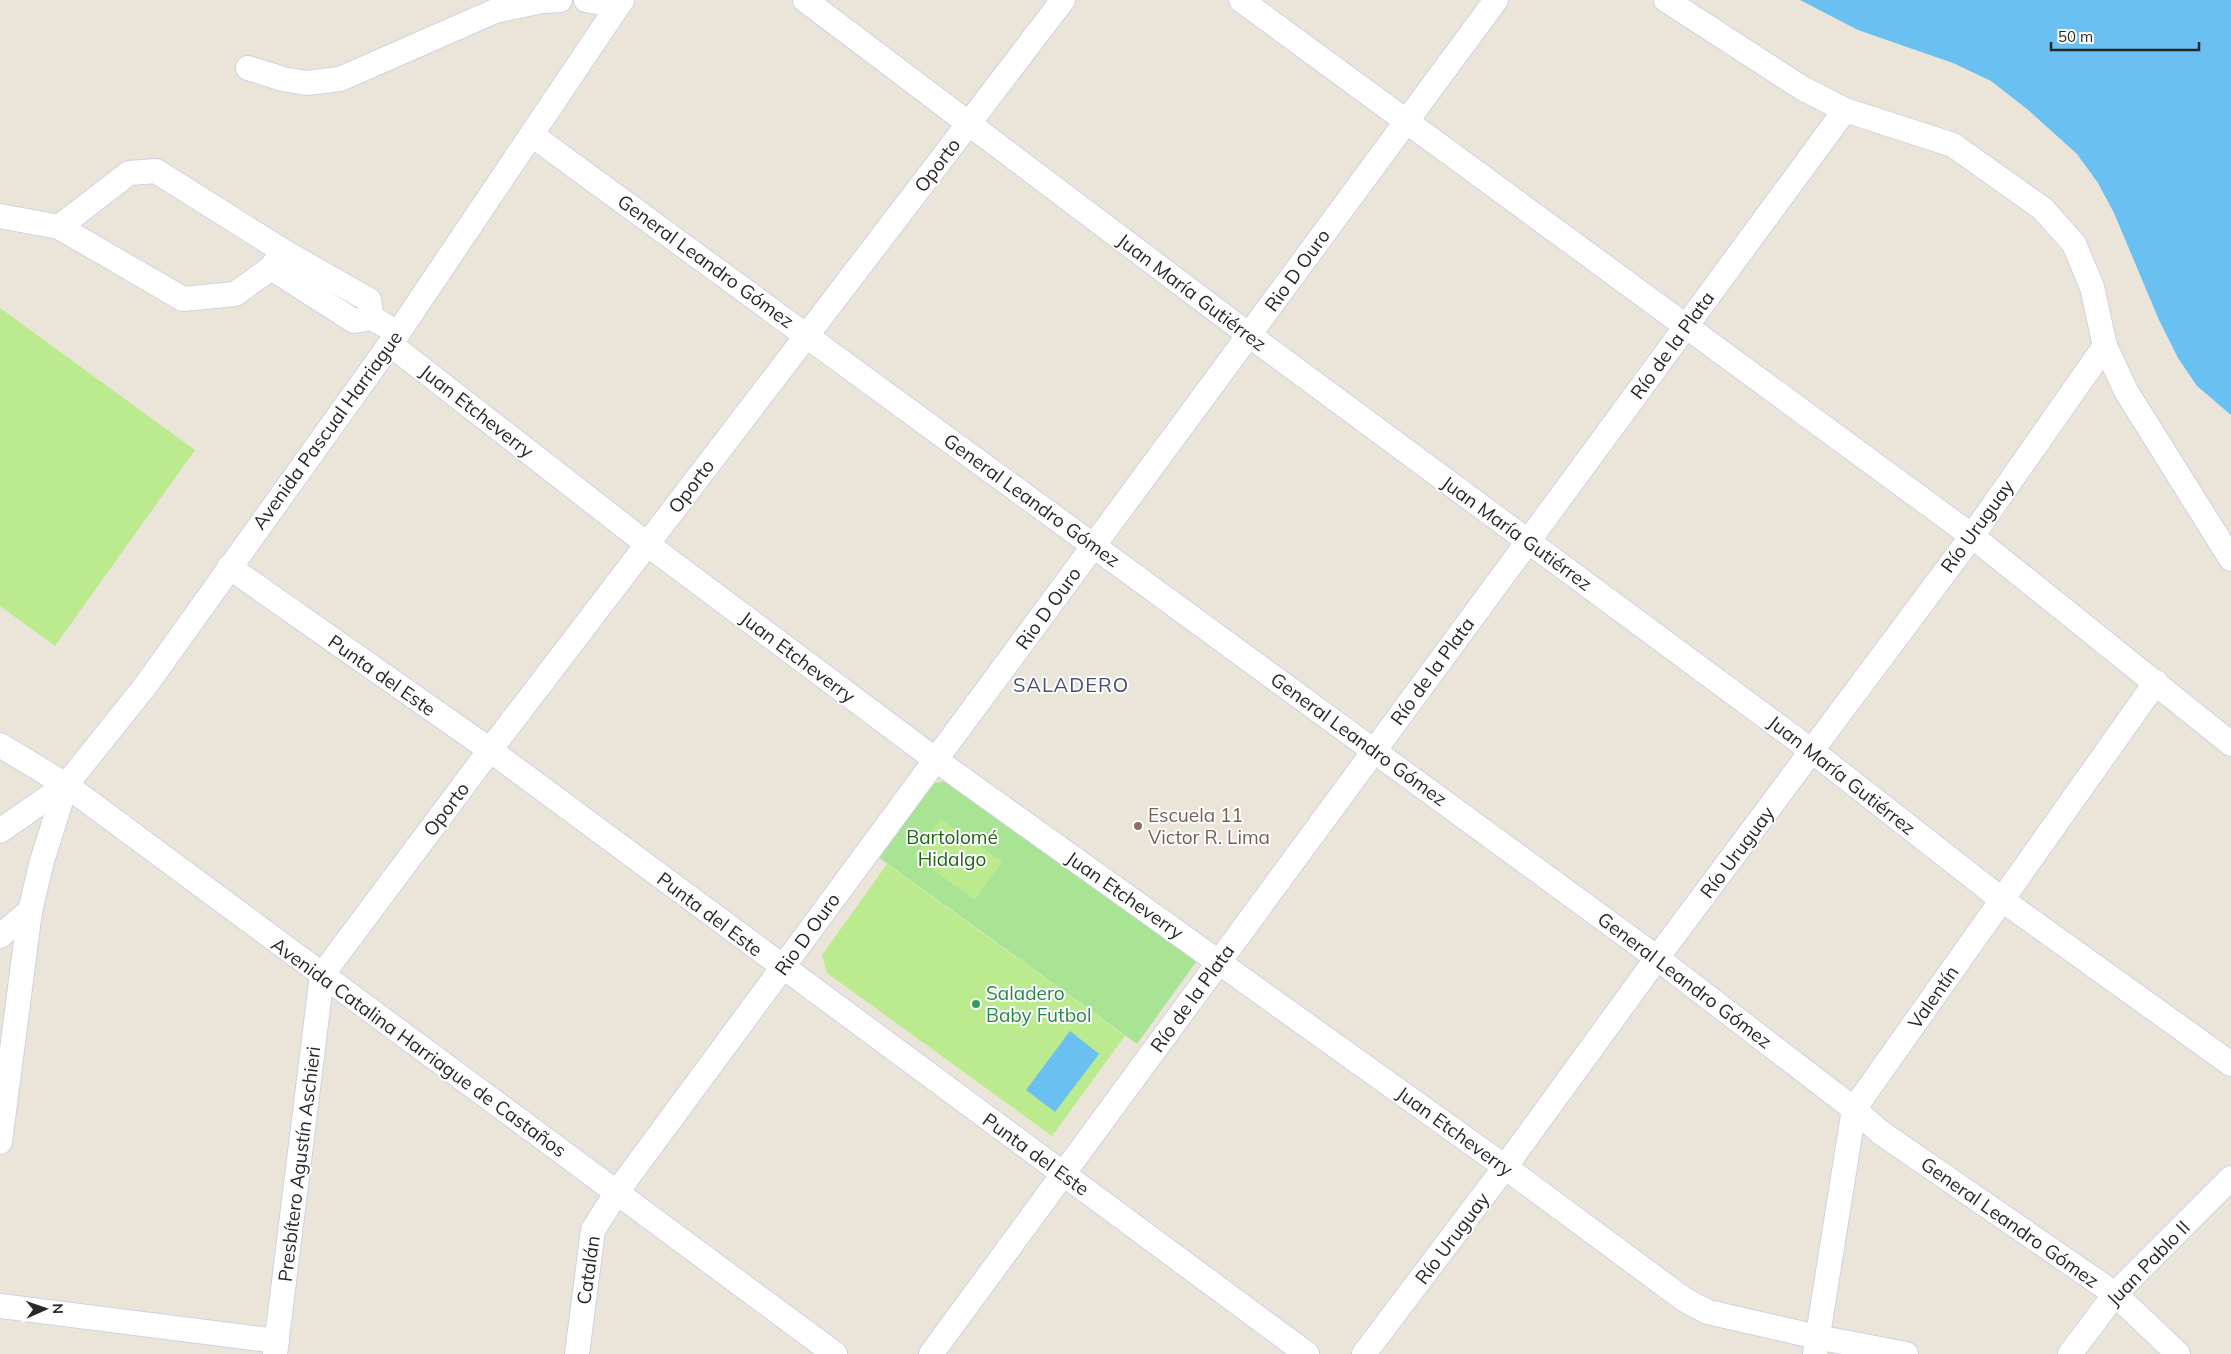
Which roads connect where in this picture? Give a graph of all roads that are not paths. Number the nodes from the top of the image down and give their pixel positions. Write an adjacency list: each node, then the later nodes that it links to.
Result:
1 (560, 0): 9 (street)
2 (586, 0): 8 (street)
3 (805, 0): 12 (street, Juan María Gutiérrez)
4 (1063, 0): 12 (street, Oporto)
5 (1241, 0): 11 (street)
6 (1496, 0): 11 (street, Rio D Ouro)
7 (1666, 0): 10 (street)
8 (620, 3): 13 (street, Avenida Pascual Harriague)
9 (248, 68)
10 (1845, 110): 17 (street, Río de la Plata); 21 (street)
11 (1406, 122): 17 (street); 19 (street, Rio D Ouro)
12 (969, 123): 18 (street, Oporto); 19 (street, Juan María Gutiérrez)
13 (532, 135): 18 (street, General Leandro Gómez); 20 (street, Avenida Pascual Harriague)
14 (0, 216): 15 (street)
15 (59, 227): 16 (street); 16 (street)
16 (277, 259): 20 (street, Juan Etcheverry)
17 (1685, 327): 22 (street); 23 (street, Río de la Plata)
18 (807, 335): 24 (street, Oporto); 25 (street, General Leandro Gómez)
19 (1249, 335): 23 (street, Juan María Gutiérrez); 25 (street, Rio D Ouro)
20 (394, 338): 24 (street, Juan Etcheverry); 27 (street, Avenida Pascual Harriague)
21 (2105, 346): 22 (street, Río Uruguay); 26 (street)
22 (1972, 536): 28 (street); 33 (street, Río Uruguay)
23 (1528, 541): 32 (street, Río de la Plata); 33 (street, Juan María Gutiérrez)
24 (648, 544): 31 (street, Oporto); 34 (street, Juan Etcheverry)
25 (1094, 546): 32 (street, General Leandro Gómez); 34 (street, Rio D Ouro)
26 (2231, 560)
27 (229, 567): 31 (street, Punta del Este); 35 (street, Avenida Pascual Harriague)
28 (2156, 682): 29 (street); 37 (street, Valentín)
29 (2231, 744)
30 (0, 745): 35 (street, Avenida Catalina Harriague de Castaños)
31 (490, 750): 42 (street, Punta del Este); 43 (street, Oporto)
32 (1374, 750): 40 (street, General Leandro Gómez); 41 (street, Río de la Plata)
33 (1812, 751): 37 (street, Juan María Gutiérrez); 40 (street, Río Uruguay)
34 (936, 760): 41 (street, Juan Etcheverry); 42 (street, Rio D Ouro)
35 (66, 785): 36 (street, Avenida Pascual Harriague); 38 (street); 43 (street, Avenida Catalina Harriague de Castaños)
36 (0, 830)
37 (2001, 899): 44 (street, Juan María Gutiérrez); 45 (street, Valentín)
38 (30, 911): 39 (street); 46 (street)
39 (0, 936)
40 (1657, 958): 45 (street, General Leandro Gómez); 47 (street, Río Uruguay)
41 (1219, 962): 47 (street, Juan Etcheverry); 48 (street, Río de la Plata)
42 (782, 968): 48 (street, Punta del Este); 50 (street, Rio D Ouro)
43 (322, 974): 50 (street, Avenida Catalina Harriague de Castaños); 54 (street, Presbítero Agustín Aschieri)
44 (2231, 1064)
45 (1854, 1109): 51 (street, General Leandro Gómez); 53 (street, Valentín)
46 (0, 1142)
47 (1505, 1167): 53 (street, Juan Etcheverry); 59 (street, Río Uruguay)
48 (1063, 1174): 57 (street, Río de la Plata); 58 (street, Punta del Este)
49 (2231, 1178): 51 (street, Juan Pablo II)
50 (617, 1192): 55 (street, Catalán); 56 (street, Avenida Catalina Harriague de Castaños)
51 (2115, 1294): 61 (street, Juan Pablo II); 62 (street, General Leandro Gómez)
52 (0, 1306): 54 (street)
53 (1816, 1346): 60 (street, Juan Etcheverry)
54 (276, 1347)
55 (577, 1354)
56 (835, 1354)
57 (931, 1354)
58 (1307, 1354)
59 (1364, 1354)
60 (1906, 1354)
61 (2070, 1354)
62 (2178, 1354)

